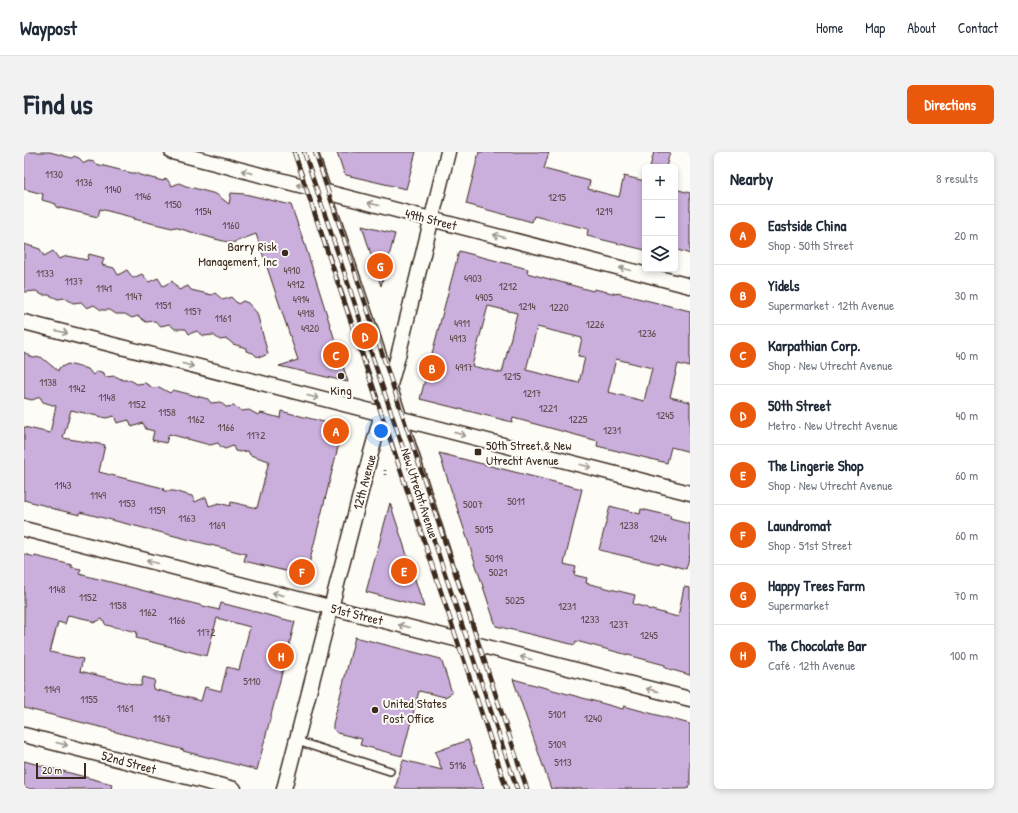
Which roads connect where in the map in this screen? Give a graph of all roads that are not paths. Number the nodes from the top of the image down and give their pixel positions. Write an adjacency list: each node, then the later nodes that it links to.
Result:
1 (172, 152): 4 (street, 49th Street, one-way to 1)
2 (307, 152): 4 (street, New Utrecht Avenue)
3 (448, 152): 5 (street)
4 (320, 191): 5 (street, 49th Street, one-way to 4); 8 (street, New Utrecht Avenue)
5 (431, 219): 6 (street, 49th Street, one-way to 5); 8 (street)
6 (690, 286)
7 (24, 322): 9 (street, one-way to 9)
8 (388, 392): 9 (street, New Utrecht Avenue)
9 (389, 416): 10 (street, one-way to 10); 12 (street, 12th Avenue); 13 (street, New Utrecht Avenue)
10 (690, 493)
11 (24, 529): 12 (street, 51st Street, one-way to 11)
12 (331, 608): 13 (street, 51st Street, one-way to 12); 16 (street, 12th Avenue)
13 (468, 644): 14 (street, 51st Street, one-way to 13); 20 (street, New Utrecht Avenue)
14 (690, 699)
15 (24, 735): 18 (street, 52nd Street, one-way to 18)
16 (296, 741): 17 (lane); 19 (street, 12th Avenue)
17 (390, 771)
18 (234, 789)
19 (284, 789)
20 (516, 789)

